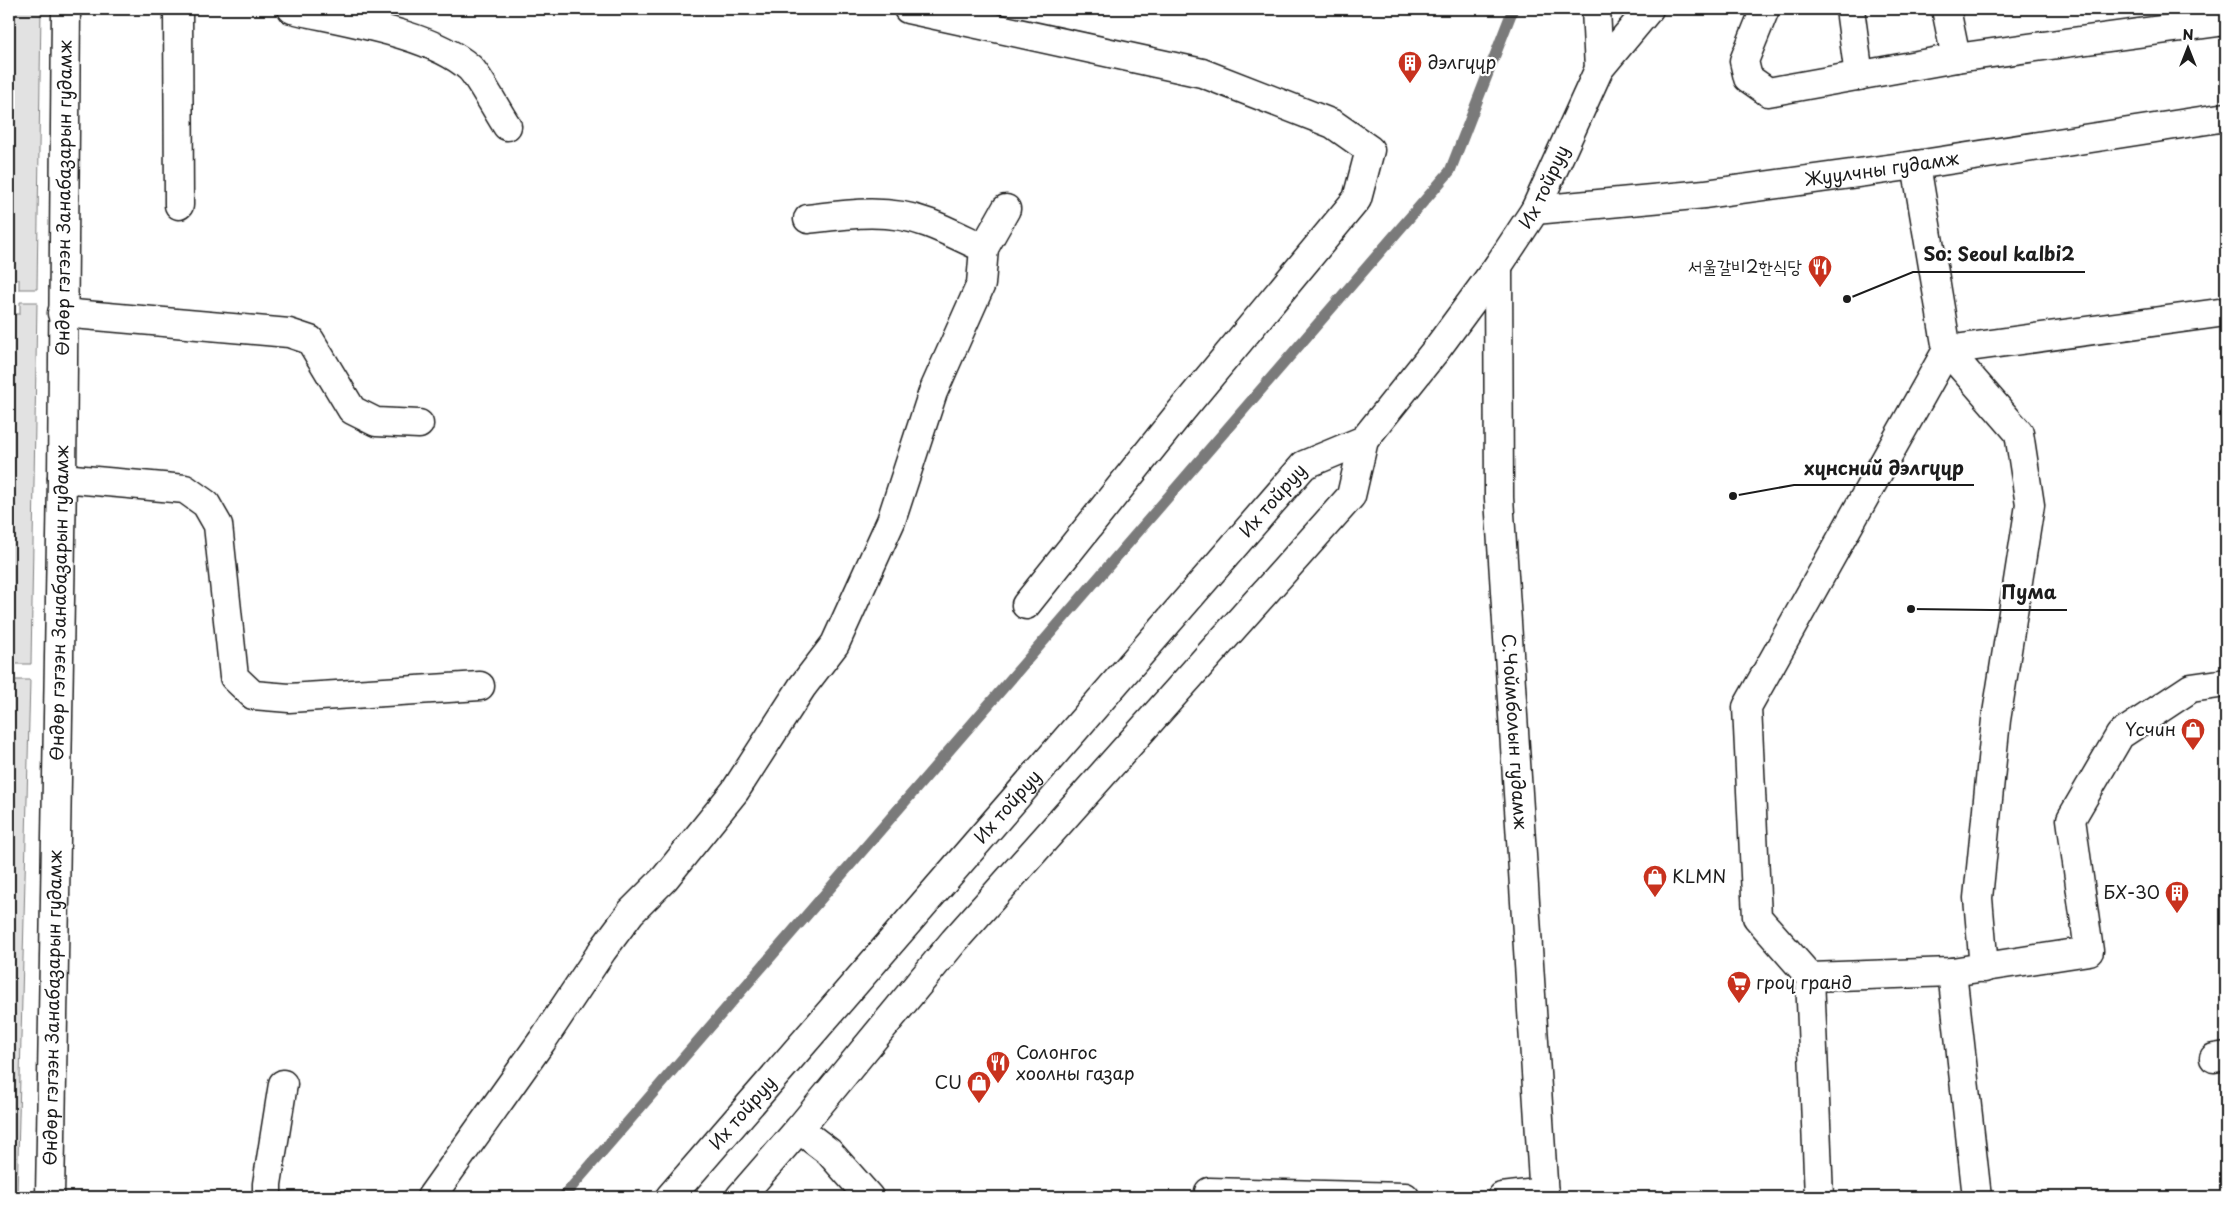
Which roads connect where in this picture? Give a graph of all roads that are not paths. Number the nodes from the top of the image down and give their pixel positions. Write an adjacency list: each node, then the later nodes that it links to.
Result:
1 (66, 9): 23 (main road, Өндөр гэгээн Занабазарын гудамж)
2 (178, 9): 17 (main road)
3 (292, 9): 15 (main road)
4 (908, 9): 29 (main road)
5 (1596, 9): 12 (main road, Их тойруу)
6 (1649, 9): 12 (main road, Их тойруу)
7 (1765, 9): 13 (main road)
8 (1850, 9): 13 (main road)
9 (1946, 9): 11 (main road)
10 (2226, 21): 11 (main road)
11 (1956, 58): 13 (main road)
12 (1598, 69): 19 (main road, Их тойруу)
13 (1859, 76)
14 (2226, 117): 16 (main road, Жуулчны гудамж)
15 (507, 126)
16 (1916, 165): 19 (main road, Жуулчны гудамж); 25 (main road)
17 (179, 205)
18 (1006, 208): 21 (main road)
19 (1535, 210): 22 (main road, Их тойруу)
20 (808, 220): 21 (main road)
21 (984, 248): 41 (main road)
22 (1498, 266): 27 (main road, Их тойруу); 38 (main road, С.Чоймболын гудамж)
23 (62, 312): 26 (main road); 28 (main road, Өндөр гэгээн Занабазарын гудамж)
24 (2226, 312): 25 (main road)
25 (1947, 350): 32 (main road); 34 (main road)
26 (419, 424)
27 (1364, 440): 36 (main road, Их тойруу); 42 (main road, Их тойруу)
28 (62, 478): 31 (main road); 39 (main road, Өндөр гэгээн Занабазарын гудамж)
29 (1026, 605)
30 (2226, 683): 32 (main road)
31 (480, 686)
32 (1984, 968): 33 (main road)
33 (1952, 972): 34 (main road); 48 (main road)
34 (1810, 977): 47 (main road)
35 (283, 1084): 40 (main road)
36 (799, 1129): 43 (main road, Их тойруу); 44 (main road)
37 (1209, 1192): 45 (main road)
38 (1544, 1195): 46 (main road)
39 (50, 1197)
40 (267, 1197)
41 (431, 1197)
42 (670, 1197)
43 (740, 1197)
44 (869, 1197)
45 (1405, 1197)
46 (1502, 1197)
47 (1819, 1197)
48 (1977, 1197)

